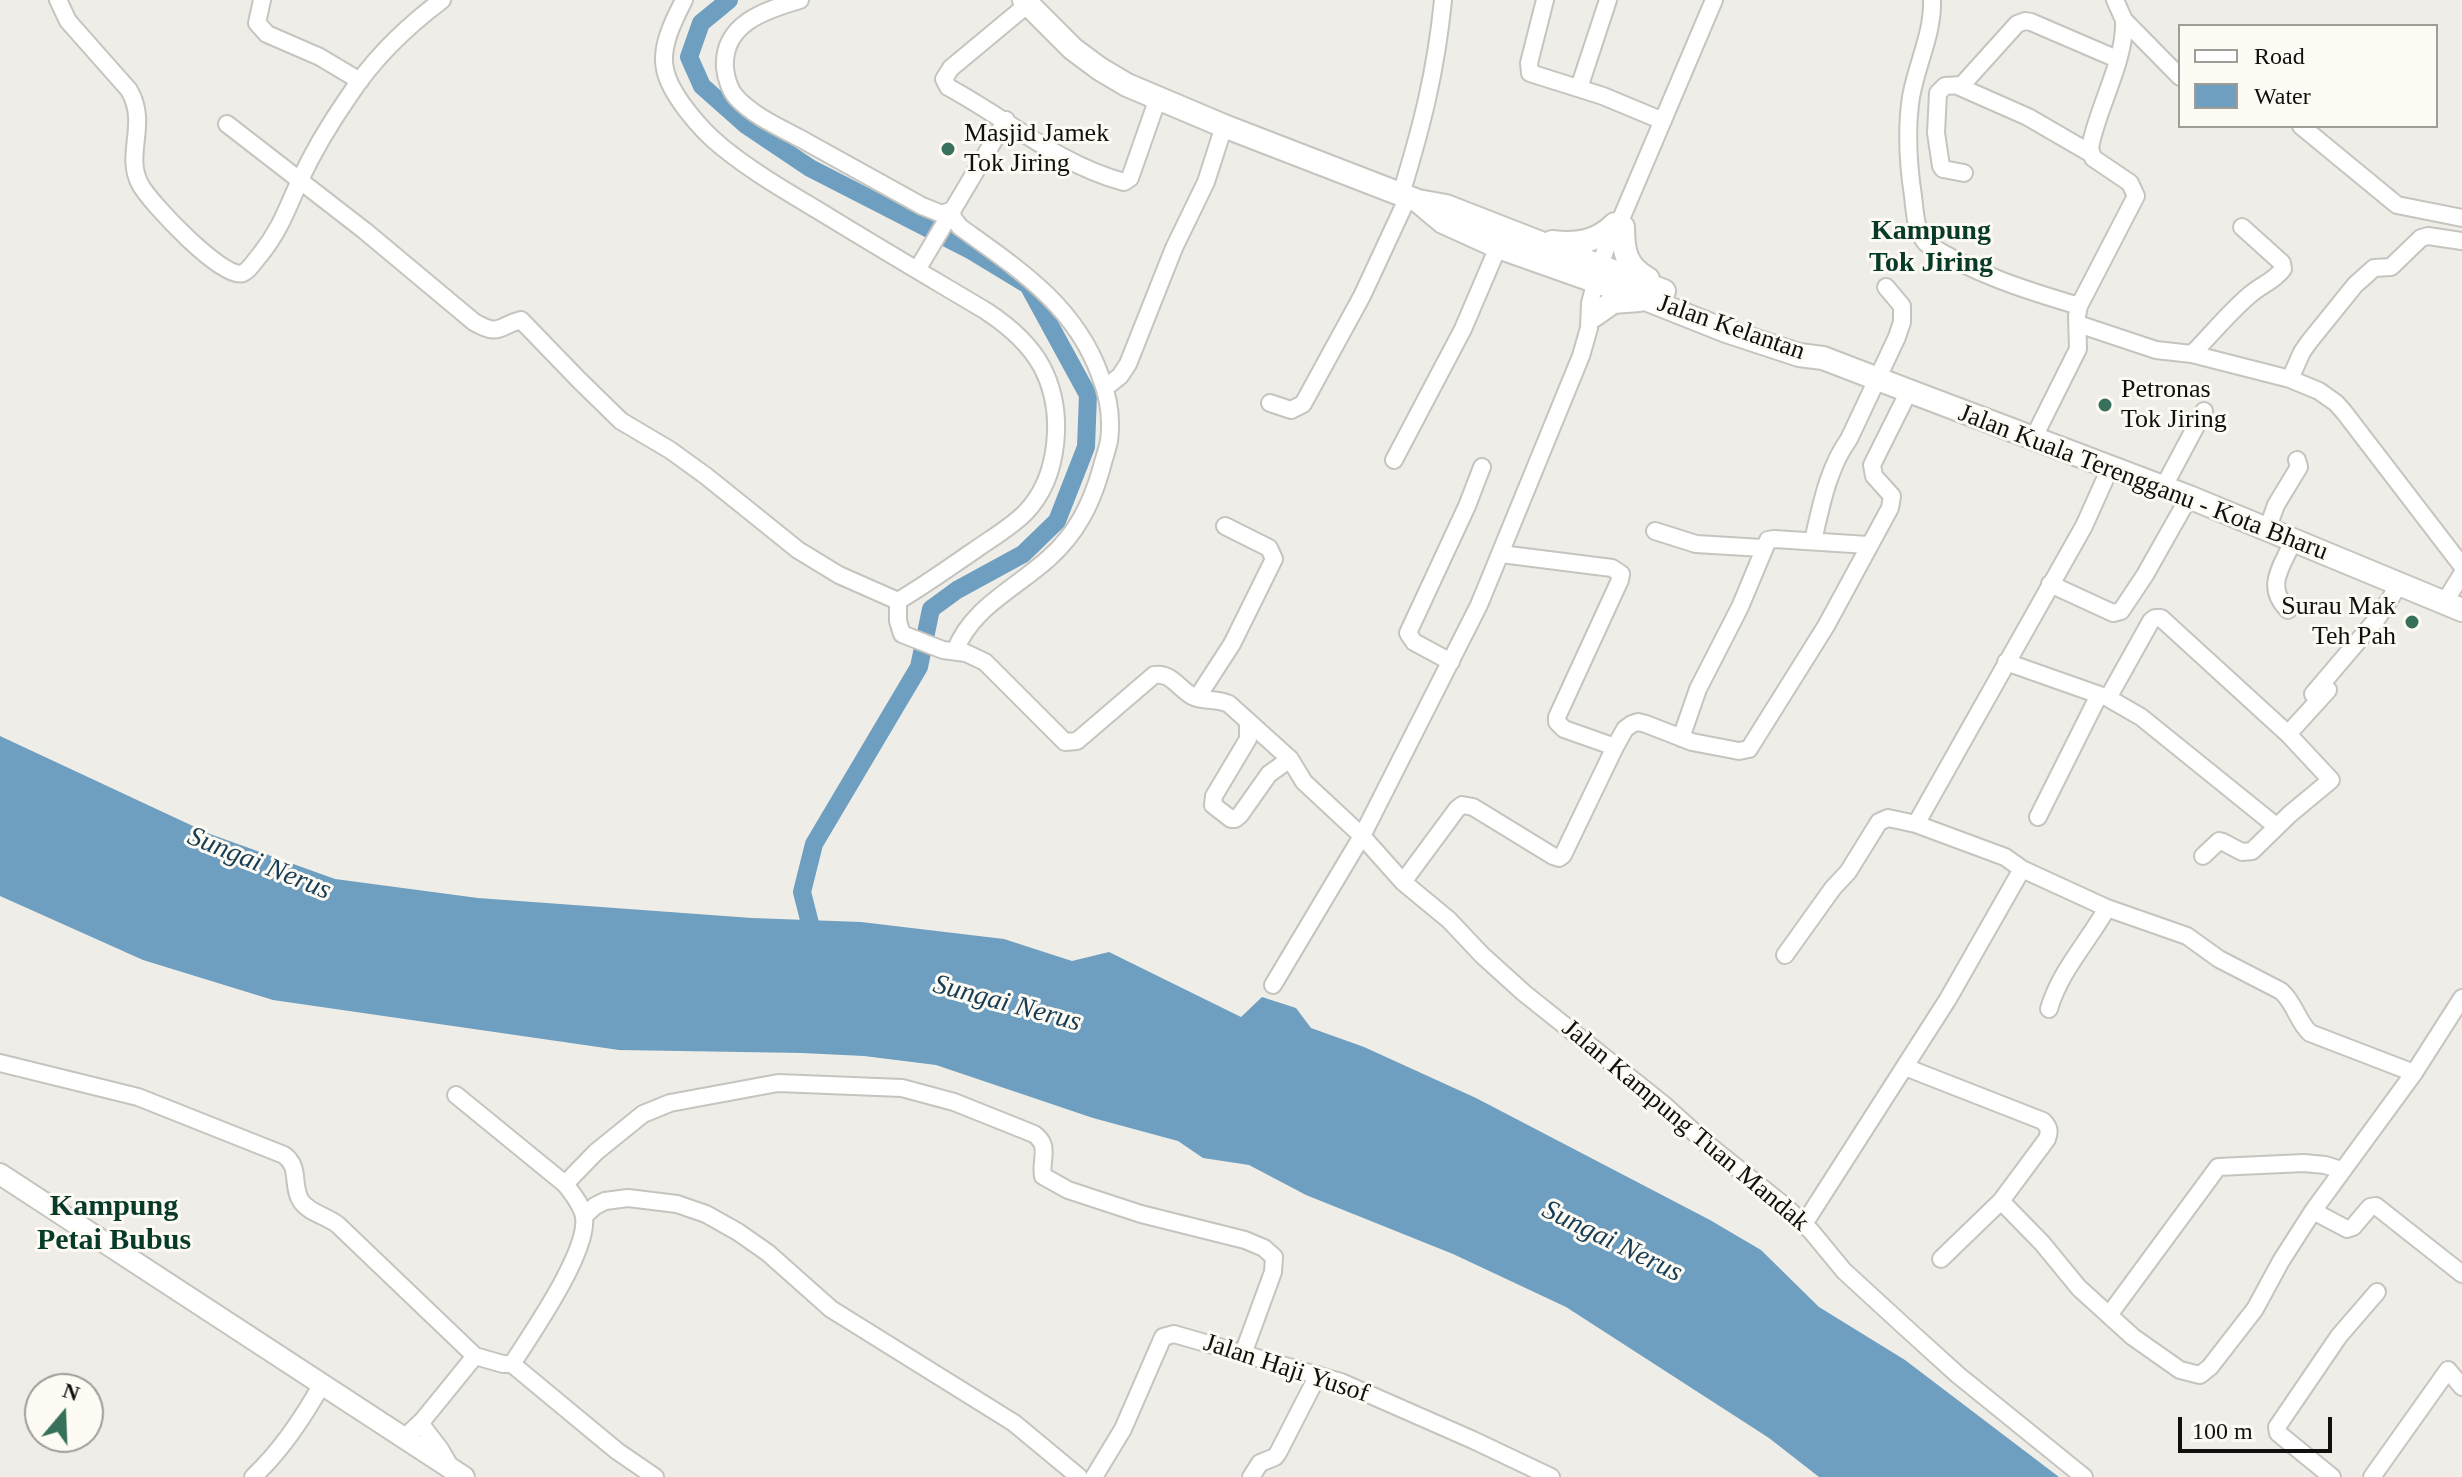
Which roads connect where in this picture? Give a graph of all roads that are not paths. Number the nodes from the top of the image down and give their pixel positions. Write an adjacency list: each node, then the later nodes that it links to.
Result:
1 (58, 0): 27 (street)
2 (262, 0): 16 (street)
3 (442, 0): 16 (street)
4 (684, 0): 36 (street)
5 (800, 0): 29 (street)
6 (1443, 0): 28 (street)
7 (1545, 0): 18 (street)
8 (1608, 0): 18 (street)
9 (1714, 0): 21 (street)
10 (1932, 0): 42 (street)
11 (2115, 0): 13 (street)
12 (1026, 2): 19 (highway, Jalan Kelantan); 20 (street)
13 (2124, 20): 14 (street); 15 (street)
14 (2117, 59): 17 (street); 25 (street)
15 (2178, 75)
16 (360, 81): 27 (street)
17 (1960, 87): 25 (street); 26 (street)
18 (1579, 88): 21 (street)
19 (1158, 98): 20 (street); 23 (highway, Jalan Kelantan)
20 (1006, 120): 29 (street)
21 (1663, 121): 31 (street)
22 (227, 124): 27 (street)
23 (1224, 126): 28 (highway, Jalan Kelantan); 49 (street)
24 (2303, 128): 30 (street)
25 (2090, 153): 42 (street)
26 (1964, 173)
27 (300, 181): 72 (street)
28 (1409, 197): 33 (highway, Jalan Kelantan); 35 (highway, Jalan Kelantan); 51 (street)
29 (950, 213): 36 (street); 49 (street)
30 (2462, 218)
31 (1620, 223): 33 (highway); 38 (street); 40 (highway)
32 (2242, 227): 45 (street)
33 (1527, 238): 38 (highway, Jalan Kelantan)
34 (2462, 241): 48 (street)
35 (1498, 247): 37 (highway, Jalan Kelantan); 54 (street)
36 (917, 270): 72 (street)
37 (1571, 273): 38 (highway, Jalan Kelantan); 43 (highway)
38 (1602, 275): 40 (highway, Jalan Kelantan); 41 (highway, Jalan Kelantan); 43 (street)
39 (1886, 287): 47 (street)
40 (1678, 297): 46 (highway, Jalan Kelantan)
41 (1648, 300): 43 (highway); 46 (highway, Jalan Kelantan)
42 (2079, 306): 44 (street)
43 (1591, 317): 67 (street)
44 (2078, 324): 45 (street); 53 (street)
45 (2192, 354): 48 (street)
46 (1823, 358): 47 (highway, Jalan Kuala Terengganu - Kota Bharu)
47 (1878, 379): 50 (highway, Jalan Kuala Terengganu - Kota Bharu); 63 (street)
48 (2290, 379): 68 (street)
49 (1105, 388): 75 (street)
50 (1909, 391): 53 (highway, Jalan Kuala Terengganu - Kota Bharu); 65 (street)
51 (1270, 403)
52 (2204, 411): 58 (street)
53 (2033, 439): 57 (highway, Jalan Kuala Terengganu - Kota Bharu)
54 (1394, 460)
55 (2297, 460): 61 (street)
56 (1482, 467): 76 (street)
57 (2110, 468): 58 (highway, Jalan Kuala Terengganu - Kota Bharu); 70 (street)
58 (2163, 488): 59 (highway, Jalan Kuala Terengganu - Kota Bharu)
59 (2189, 497): 61 (highway, Jalan Kuala Terengganu - Kota Bharu); 70 (street)
60 (1225, 526): 81 (street)
61 (2267, 530): 64 (highway, Jalan Kuala Terengganu - Kota Bharu)
62 (1655, 531): 66 (street)
63 (1813, 541): 65 (street); 66 (street)
64 (2293, 541): 71 (highway, Jalan Kuala Terengganu - Kota Bharu); 74 (street)
65 (1868, 545): 84 (street)
66 (1763, 548): 84 (street)
67 (1501, 554): 76 (street); 85 (street)
68 (2462, 566)
69 (2462, 574): 73 (street)
70 (2050, 584): 77 (street)
71 (2399, 585): 73 (highway, Jalan Kuala Terengganu - Kota Bharu); 79 (street)
72 (898, 601): 75 (street)
73 (2453, 606)
74 (2288, 610)
75 (949, 651): 81 (street, Jalan Kampung Tuan Mandak)
76 (1451, 662): 90 (street)
77 (2006, 662): 80 (street); 88 (street)
78 (2351, 666): 83 (street)
79 (2313, 694)
80 (2104, 697): 83 (street); 87 (street); 89 (street)
81 (1197, 698): 82 (street, Jalan Kampung Tuan Mandak)
82 (1248, 722): 86 (street, Jalan Kampung Tuan Mandak); 86 (street)
83 (2288, 734): 89 (street)
84 (1681, 738): 85 (street)
85 (1615, 747): 93 (street)
86 (1290, 759): 90 (street, Jalan Kampung Tuan Mandak)
87 (2038, 817)
88 (1916, 824): 92 (street); 95 (street)
89 (2276, 826): 91 (street)
90 (1362, 836): 93 (street, Jalan Kampung Tuan Mandak); 96 (street)
91 (2203, 856)
92 (2022, 869): 94 (street); 99 (street)
93 (1403, 882): 109 (street, Jalan Kampung Tuan Mandak)
94 (2107, 908): 98 (street); 101 (street)
95 (1785, 955)
96 (1273, 985)
97 (2462, 998): 101 (street)
98 (2049, 1009)
99 (1905, 1067): 106 (street); 109 (street)
100 (2, 1068): 115 (street)
101 (2414, 1073): 103 (street)
102 (456, 1095): 105 (street)
103 (2341, 1170): 107 (street); 113 (street)
104 (0, 1174): 118 (main road)
105 (565, 1184): 108 (street); 114 (street)
106 (2001, 1201): 110 (street); 113 (street)
107 (2313, 1211): 111 (street); 113 (street)
108 (584, 1216): 116 (street); 126 (street)
109 (1804, 1224): 130 (street, Jalan Kampung Tuan Mandak)
110 (1941, 1259)
111 (2460, 1273)
112 (2377, 1292): 131 (street)
113 (2109, 1315)
114 (1243, 1354): 117 (street, Jalan Haji Yusof); 127 (street, Jalan Haji Yusof)
115 (475, 1356): 116 (street); 120 (street)
116 (512, 1364): 124 (street)
117 (1318, 1375): 122 (street, Jalan Haji Yusof); 128 (street)
118 (322, 1384): 121 (main road); 125 (street)
119 (2462, 1387): 132 (street)
120 (423, 1420): 121 (street); 123 (street)
121 (404, 1438): 123 (main road)
122 (1522, 1471): 129 (street, Jalan Haji Yusof)
123 (458, 1473)
124 (644, 1474)
125 (253, 1477)
126 (1079, 1477)
127 (1094, 1477)
128 (1251, 1477)
129 (1551, 1477)
130 (2084, 1477)
131 (2332, 1477)
132 (2372, 1477)

